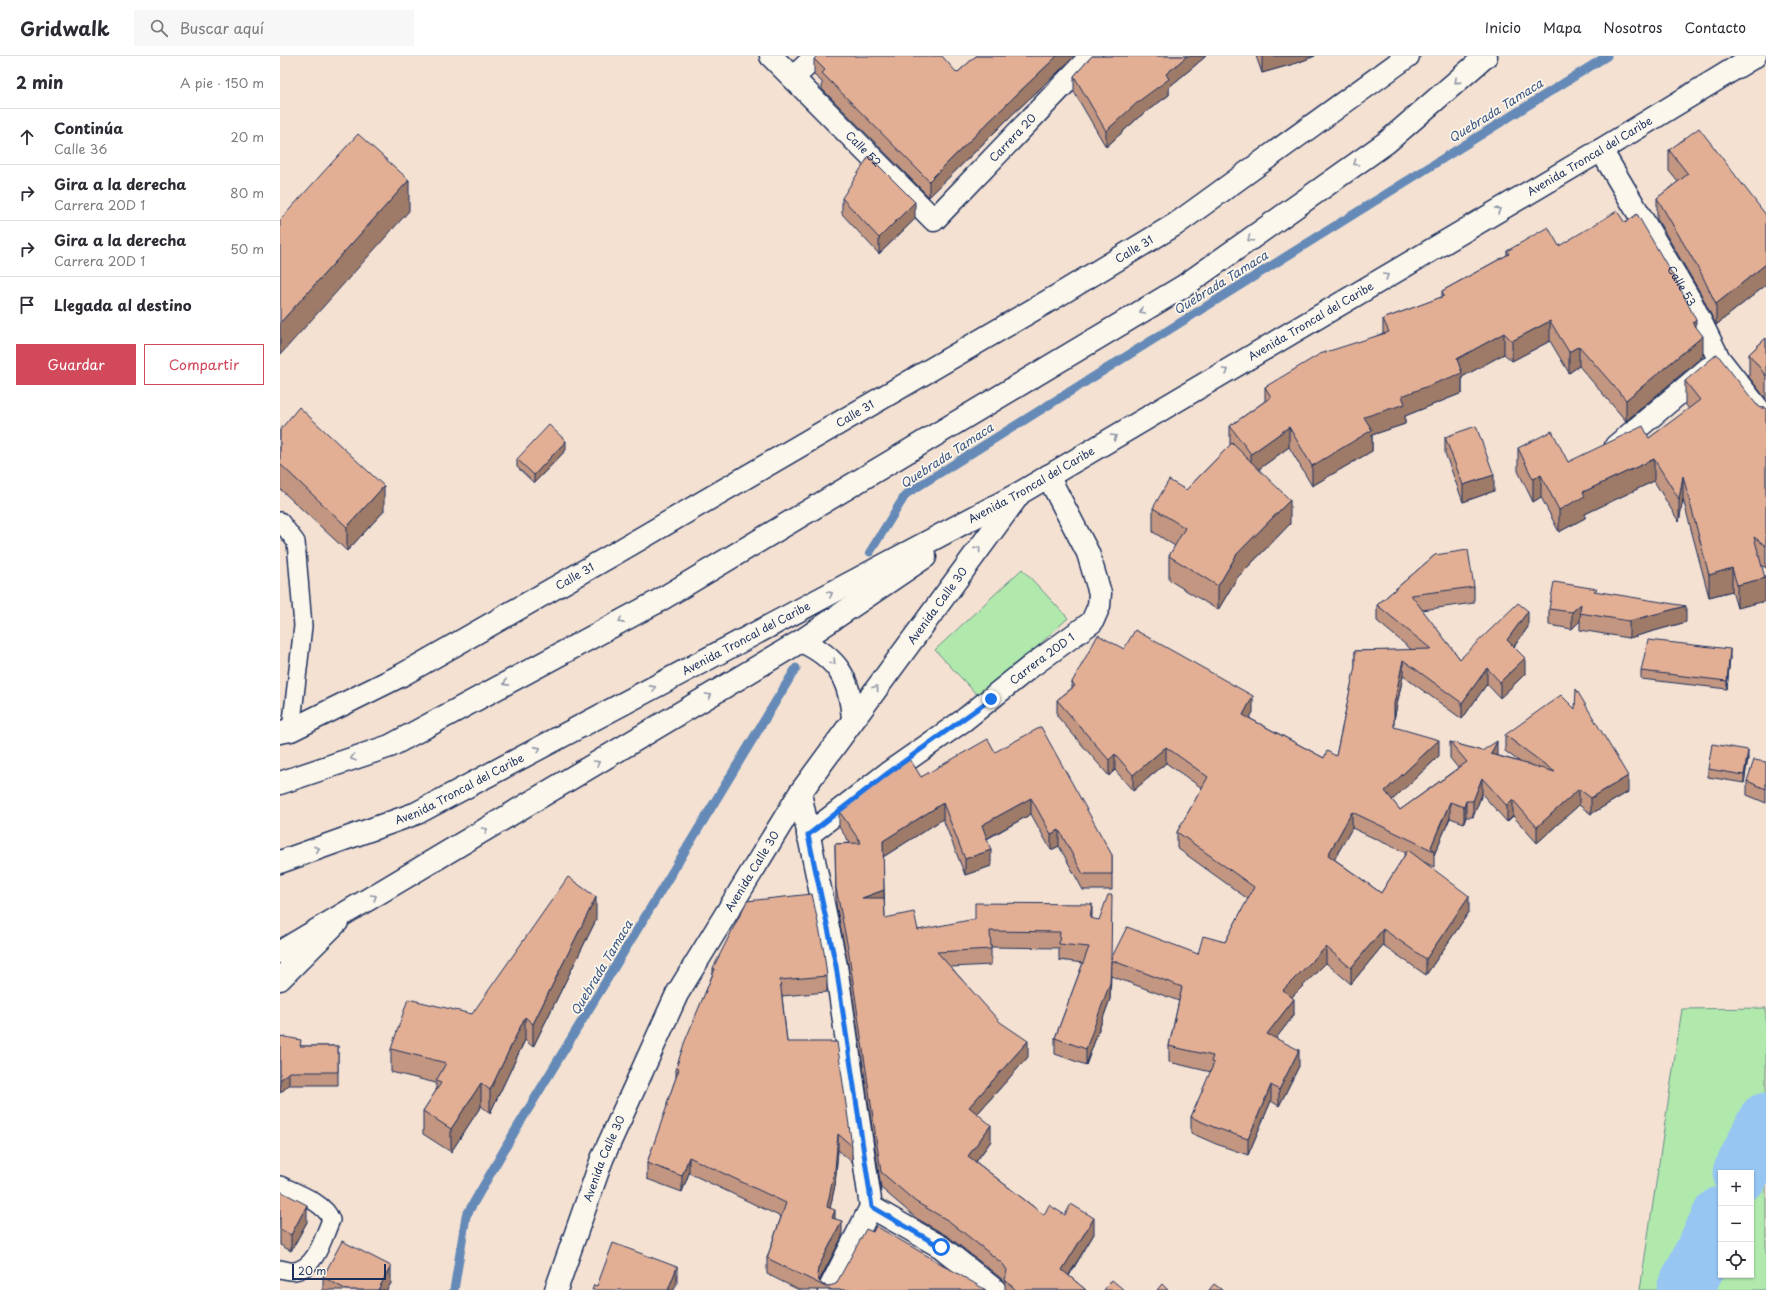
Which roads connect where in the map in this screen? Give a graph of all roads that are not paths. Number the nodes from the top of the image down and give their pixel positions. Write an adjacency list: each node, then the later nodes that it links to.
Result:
1 (771, 56): 7 (main road, Calle 52)
2 (816, 56): 7 (main road)
3 (1091, 56): 9 (main road, Carrera 20)
4 (1408, 56): 18 (main road, Calle 31)
5 (1486, 56): 19 (main road, one-way to 19)
6 (1755, 56): 8 (main road, Avenida Troncal del Caribe)
7 (793, 78): 9 (main road, Calle 52)
8 (1601, 150): 10 (main road, Calle 53); 13 (main road, Avenida Troncal del Caribe, one-way to 8)
9 (934, 220)
10 (1719, 359): 11 (main road, Calle 53); 12 (main road)
11 (1766, 419)
12 (1616, 446)
13 (1048, 476): 14 (main road, Avenida Troncal del Caribe); 21 (main road, Carrera 20D 1)
14 (1020, 493): 16 (main road); 17 (main road, Avenida Calle 30, one-way to 14); 22 (main road, Avenida Troncal del Caribe, one-way to 14)
15 (280, 521): 18 (lane)
16 (801, 641): 17 (main road, one-way to 17); 23 (main road, one-way to 16)
17 (853, 719): 20 (main road, Avenida Calle 30)
18 (286, 731)
19 (280, 783)
20 (800, 793): 21 (main road); 29 (main road, Avenida Calle 30)
21 (808, 835): 27 (main road)
22 (280, 862)
23 (348, 912): 24 (main road); 25 (main road)
24 (280, 952)
25 (280, 979)
26 (280, 1185): 28 (lane)
27 (872, 1207): 30 (main road); 31 (main road)
28 (280, 1269)
29 (556, 1290)
30 (828, 1290)
31 (995, 1290)

